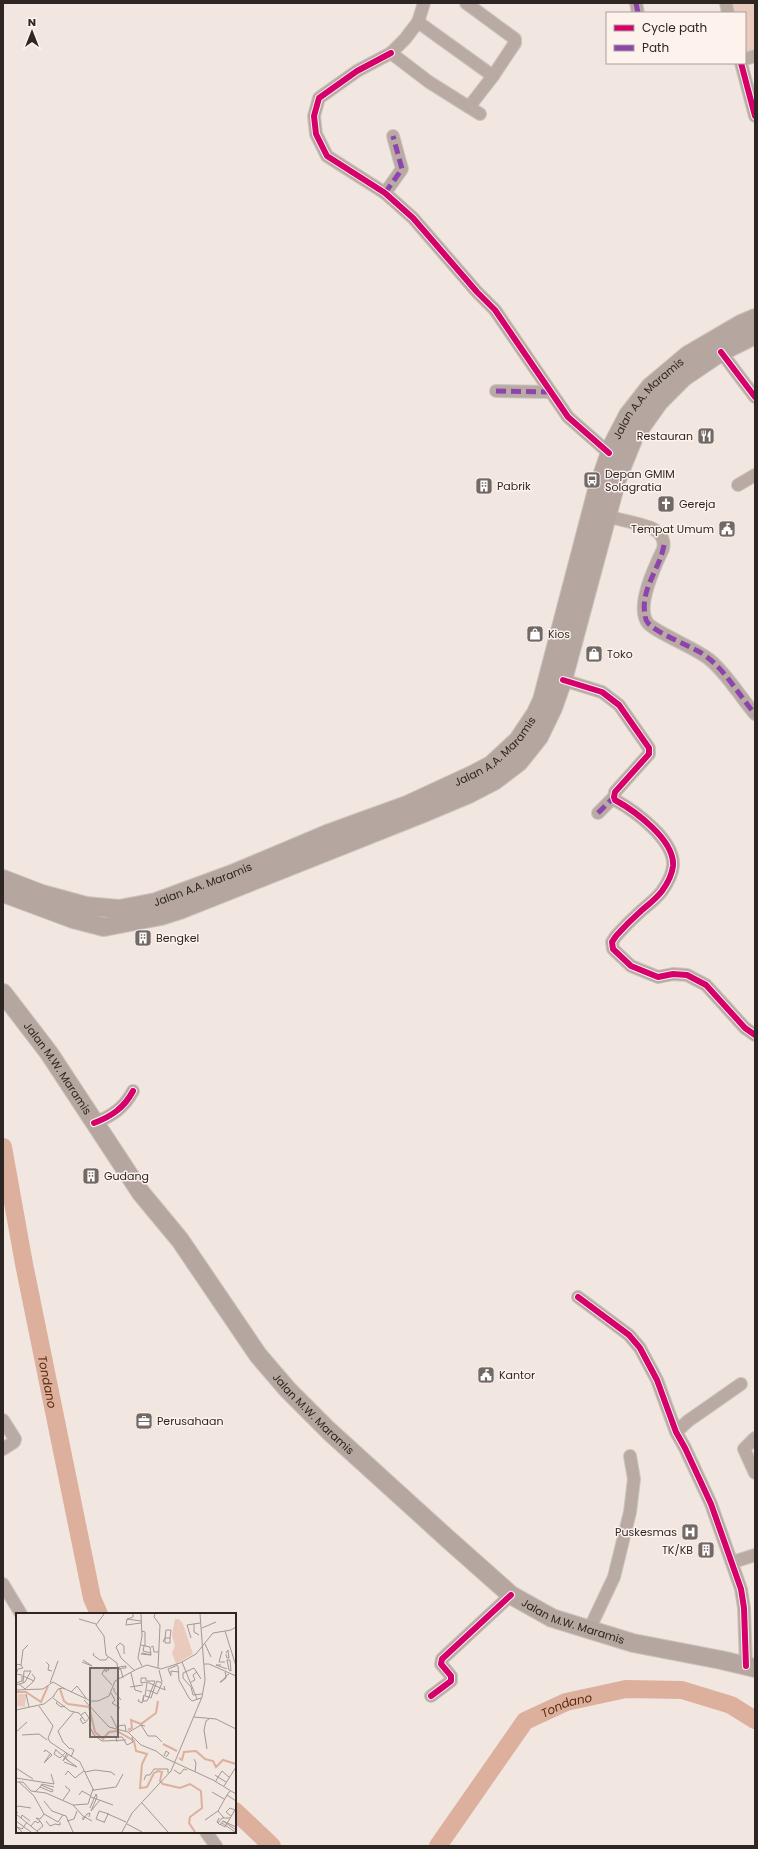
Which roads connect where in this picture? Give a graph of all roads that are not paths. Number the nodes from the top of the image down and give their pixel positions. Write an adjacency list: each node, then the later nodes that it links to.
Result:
1 (424, 3): 3 (street)
2 (466, 3): 6 (street)
3 (418, 22): 4 (street); 6 (street)
4 (391, 53): 7 (street); 11 (street)
5 (741, 64): 9 (street)
6 (493, 76): 7 (street)
7 (469, 107): 8 (street)
8 (480, 114)
9 (755, 116)
10 (393, 136): 11 (street)
11 (385, 193): 16 (street)
12 (755, 318): 18 (highway, Jalan A.A. Maramis)
13 (755, 335): 14 (highway)
14 (721, 352): 17 (street); 21 (highway)
15 (496, 391): 16 (street)
16 (549, 392): 18 (street)
17 (755, 397)
18 (609, 453): 27 (highway, Jalan A.A. Maramis)
19 (755, 475): 20 (street)
20 (738, 485)
21 (606, 516): 22 (highway); 23 (street)
22 (563, 680): 24 (street); 27 (highway)
23 (755, 714)
24 (614, 797): 25 (street); 30 (street)
25 (598, 813)
26 (3, 879): 27 (highway, Jalan A.A. Maramis)
27 (234, 881): 28 (highway)
28 (3, 894)
29 (3, 993): 32 (highway, Jalan M.W. Maramis)
30 (755, 1035)
31 (133, 1091): 32 (street)
32 (94, 1123): 44 (highway, Jalan M.W. Maramis)
33 (578, 1297): 36 (street)
34 (741, 1384): 36 (street)
35 (3, 1420): 38 (street)
36 (676, 1432): 42 (street)
37 (755, 1438): 40 (street)
38 (3, 1449)
39 (630, 1456): 46 (street)
40 (755, 1474)
41 (755, 1555): 42 (street)
42 (733, 1562): 47 (street)
43 (3, 1584): 45 (street)
44 (511, 1595): 46 (highway, Jalan M.W. Maramis); 48 (street)
45 (20, 1613)
46 (588, 1630): 47 (highway, Jalan M.W. Maramis)
47 (750, 1667)
48 (431, 1696)
49 (207, 1833): 50 (street)
50 (216, 1846)

